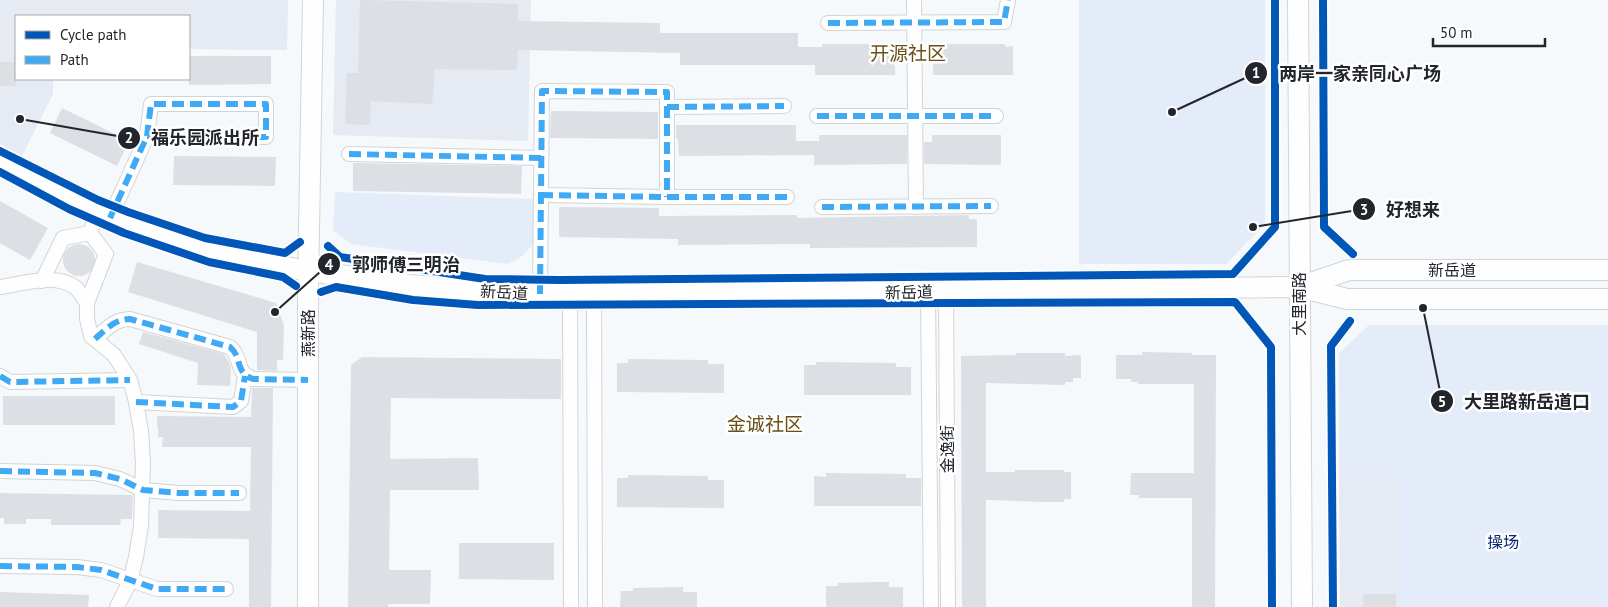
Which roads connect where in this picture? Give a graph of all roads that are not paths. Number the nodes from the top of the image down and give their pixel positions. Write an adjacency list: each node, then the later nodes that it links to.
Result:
1 (313, 0): 25 (street, 燕新路)
2 (914, 0): 5 (street)
3 (1008, 0): 5 (street)
4 (1298, 0): 28 (street, 大里南路)
5 (914, 23): 6 (street); 10 (street)
6 (828, 24)
7 (784, 106): 8 (street)
8 (667, 107): 14 (street); 17 (street)
9 (817, 116): 10 (street)
10 (915, 116): 11 (street); 19 (street)
11 (996, 116)
12 (147, 136): 12 (street); 22 (street)
13 (349, 154): 14 (street)
14 (541, 158): 16 (street)
15 (0, 163): 22 (street, 新岳道)
16 (541, 195): 17 (street); 30 (street)
17 (667, 197): 18 (street)
18 (787, 197)
19 (916, 206): 20 (street); 21 (street)
20 (992, 206)
21 (822, 207)
22 (104, 215): 23 (street); 25 (street, 新岳道)
23 (90, 233): 26 (street); 34 (street)
24 (1608, 270): 28 (street, 新岳道)
25 (309, 271): 30 (street, 新岳道); 39 (street, 燕新路)
26 (42, 281): 27 (street); 34 (street)
27 (0, 287)
28 (1299, 287): 29 (street, 新岳道); 33 (street, 新岳道); 53 (street, 大里南路)
29 (937, 291): 32 (street, 新岳道); 51 (street); 52 (street, 金逸街)
30 (540, 294): 31 (street, 新岳道)
31 (570, 294): 32 (street, 新岳道); 49 (street)
32 (594, 294): 50 (street)
33 (1608, 299)
34 (87, 303): 35 (street)
35 (95, 339): 37 (street); 38 (street)
36 (0, 376): 38 (street)
37 (245, 376): 39 (street); 40 (street)
38 (130, 380): 40 (street)
39 (308, 380): 48 (street, 燕新路)
40 (136, 402): 42 (street)
41 (0, 471): 42 (street)
42 (143, 490): 43 (street); 45 (street)
43 (239, 493)
44 (0, 566): 45 (street)
45 (130, 581): 46 (street); 47 (street)
46 (226, 589)
47 (117, 607)
48 (308, 607)
49 (570, 607)
50 (595, 607)
51 (931, 607)
52 (948, 607)
53 (1302, 607)

